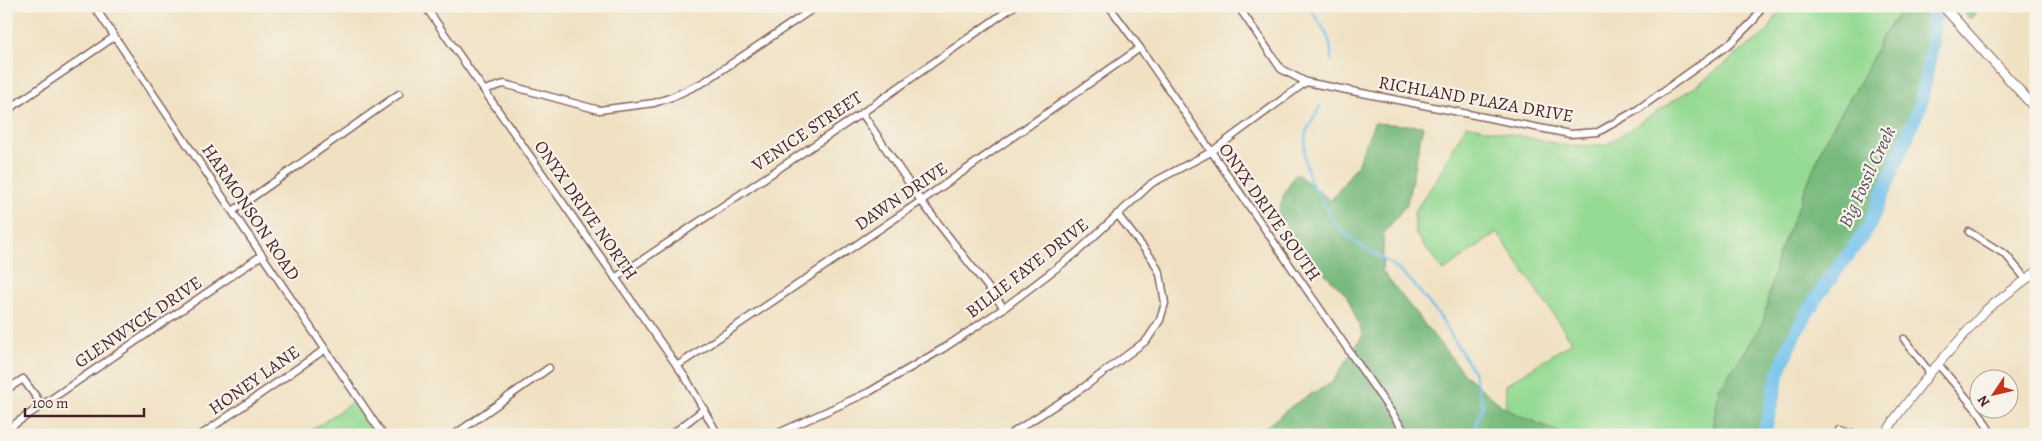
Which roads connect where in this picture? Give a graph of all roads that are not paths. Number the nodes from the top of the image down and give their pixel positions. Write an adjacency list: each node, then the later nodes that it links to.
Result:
1 (94, 6): 9 (street, HARMONSON ROAD)
2 (425, 6): 12 (street, ONYX DRIVE NORTH)
3 (817, 6): 12 (street)
4 (1014, 6): 16 (street, VENICE STREET)
5 (1109, 6): 10 (street, ONYX DRIVE SOUTH)
6 (1238, 6): 11 (street, RICHLAND PLAZA DRIVE)
7 (1762, 6): 11 (street, RICHLAND PLAZA DRIVE)
8 (1943, 6): 14 (main road)
9 (114, 37): 15 (street); 19 (street, HARMONSON ROAD)
10 (1140, 48): 17 (street, ONYX DRIVE SOUTH); 18 (street, DAWN DRIVE)
11 (1306, 82): 17 (street, BILLIE FAYE DRIVE)
12 (484, 90): 24 (street, ONYX DRIVE NORTH)
13 (399, 94): 19 (street)
14 (2036, 109)
15 (6, 111)
16 (862, 113): 18 (street); 24 (street, VENICE STREET)
17 (1211, 152): 20 (street, BILLIE FAYE DRIVE); 45 (street, ONYX DRIVE SOUTH)
18 (920, 201): 26 (street); 30 (street, DAWN DRIVE)
19 (233, 211): 22 (street, HARMONSON ROAD)
20 (1117, 214): 26 (street, BILLIE FAYE DRIVE); 44 (street)
21 (1969, 232): 25 (street)
22 (262, 255): 28 (street, HARMONSON ROAD); 34 (street, GLENWYCK DRIVE)
23 (2036, 272): 25 (street)
24 (615, 278): 30 (street, ONYX DRIVE NORTH)
25 (2026, 279): 29 (street)
26 (1004, 308): 43 (street, BILLIE FAYE DRIVE)
27 (1904, 340): 32 (street)
28 (324, 350): 38 (street, HONEY LANE); 39 (street, HARMONSON ROAD)
29 (1938, 364): 32 (street); 48 (street)
30 (677, 366): 35 (street, ONYX DRIVE NORTH)
31 (548, 368): 40 (street)
32 (1930, 373): 47 (street)
33 (6, 390): 34 (street)
34 (42, 405): 36 (street, GLENWYCK DRIVE)
35 (704, 409): 41 (street); 42 (street, ONYX DRIVE NORTH)
36 (6, 430)
37 (1841, 430): 46 (street)
38 (201, 435)
39 (383, 435)
40 (454, 435)
41 (671, 435)
42 (718, 435)
43 (774, 435)
44 (1009, 435)
45 (1407, 435)
46 (1855, 435)
47 (1885, 435)
48 (1992, 435)

